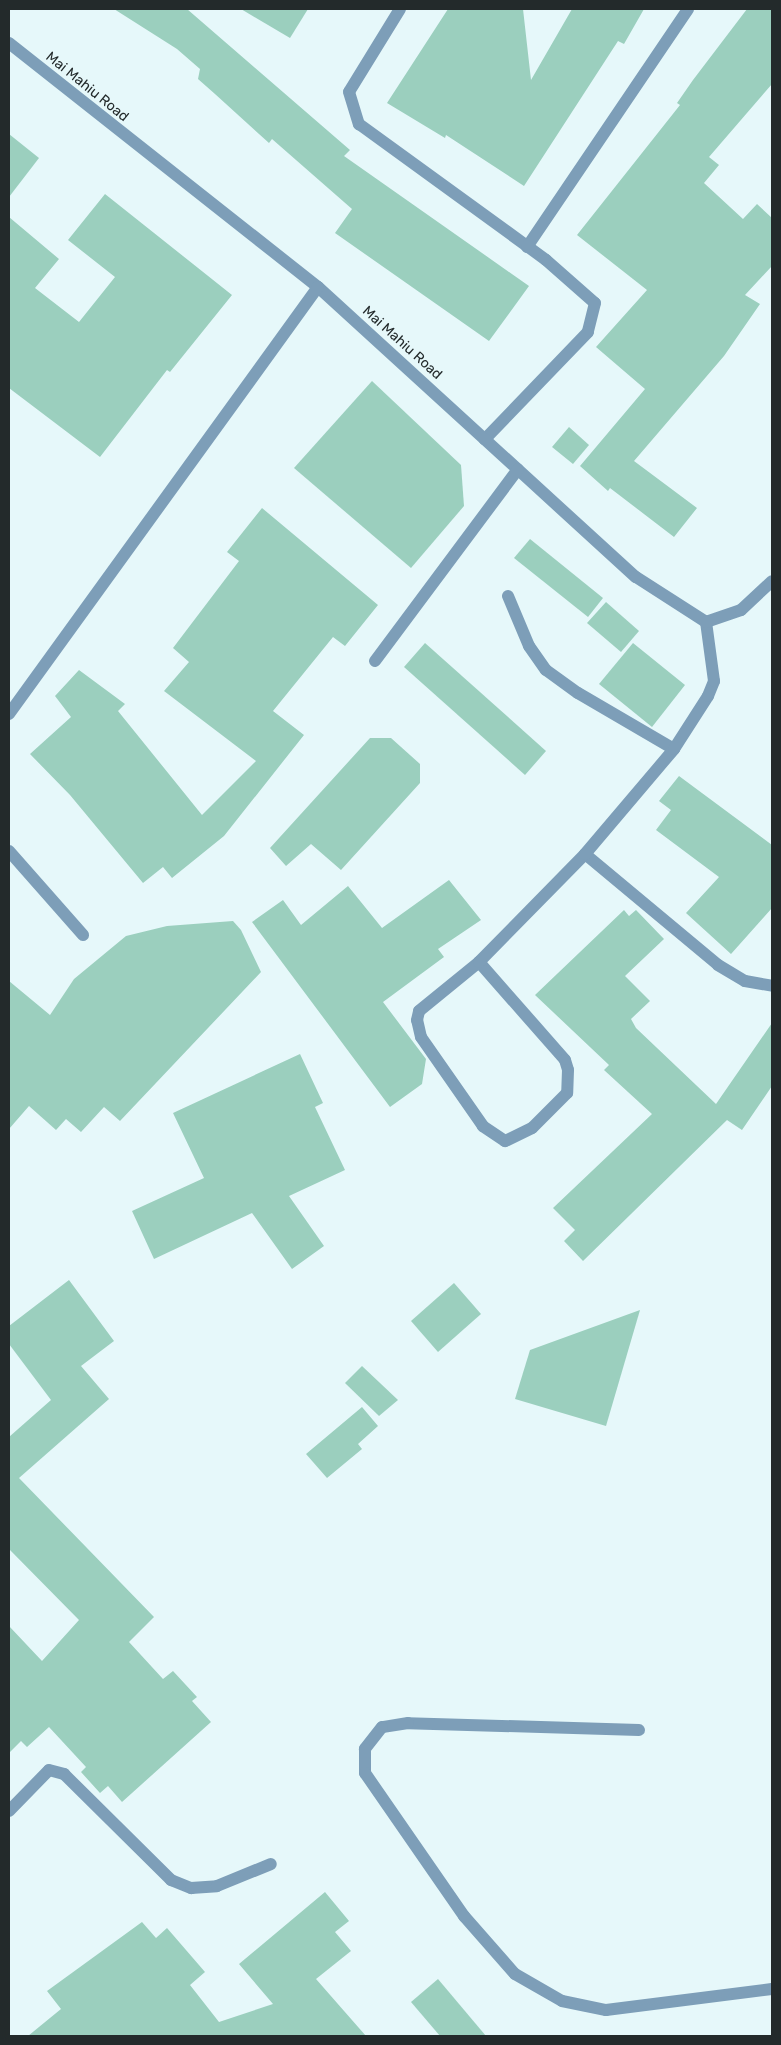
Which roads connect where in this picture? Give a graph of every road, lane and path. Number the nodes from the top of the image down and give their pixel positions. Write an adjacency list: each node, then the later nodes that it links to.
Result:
1 (400, 9): 4 (street)
2 (688, 9): 4 (street)
3 (9, 43): 5 (street, Mai Mahiu Road)
4 (527, 247): 6 (street)
5 (318, 287): 6 (street, Mai Mahiu Road); 12 (street)
6 (485, 439): 7 (street, Mai Mahiu Road)
7 (518, 469): 10 (street, Mai Mahiu Road); 11 (street)
8 (772, 581): 10 (street)
9 (508, 596): 13 (street)
10 (706, 622): 13 (street)
11 (375, 661)
12 (9, 714)
13 (674, 749): 15 (street)
14 (9, 851): 16 (street)
15 (585, 854): 17 (street); 18 (street)
16 (82, 935)
17 (479, 962): 17 (street)
18 (772, 986)
19 (639, 1730): 22 (street)
20 (9, 1810): 21 (street)
21 (270, 1864)
22 (772, 1989)

